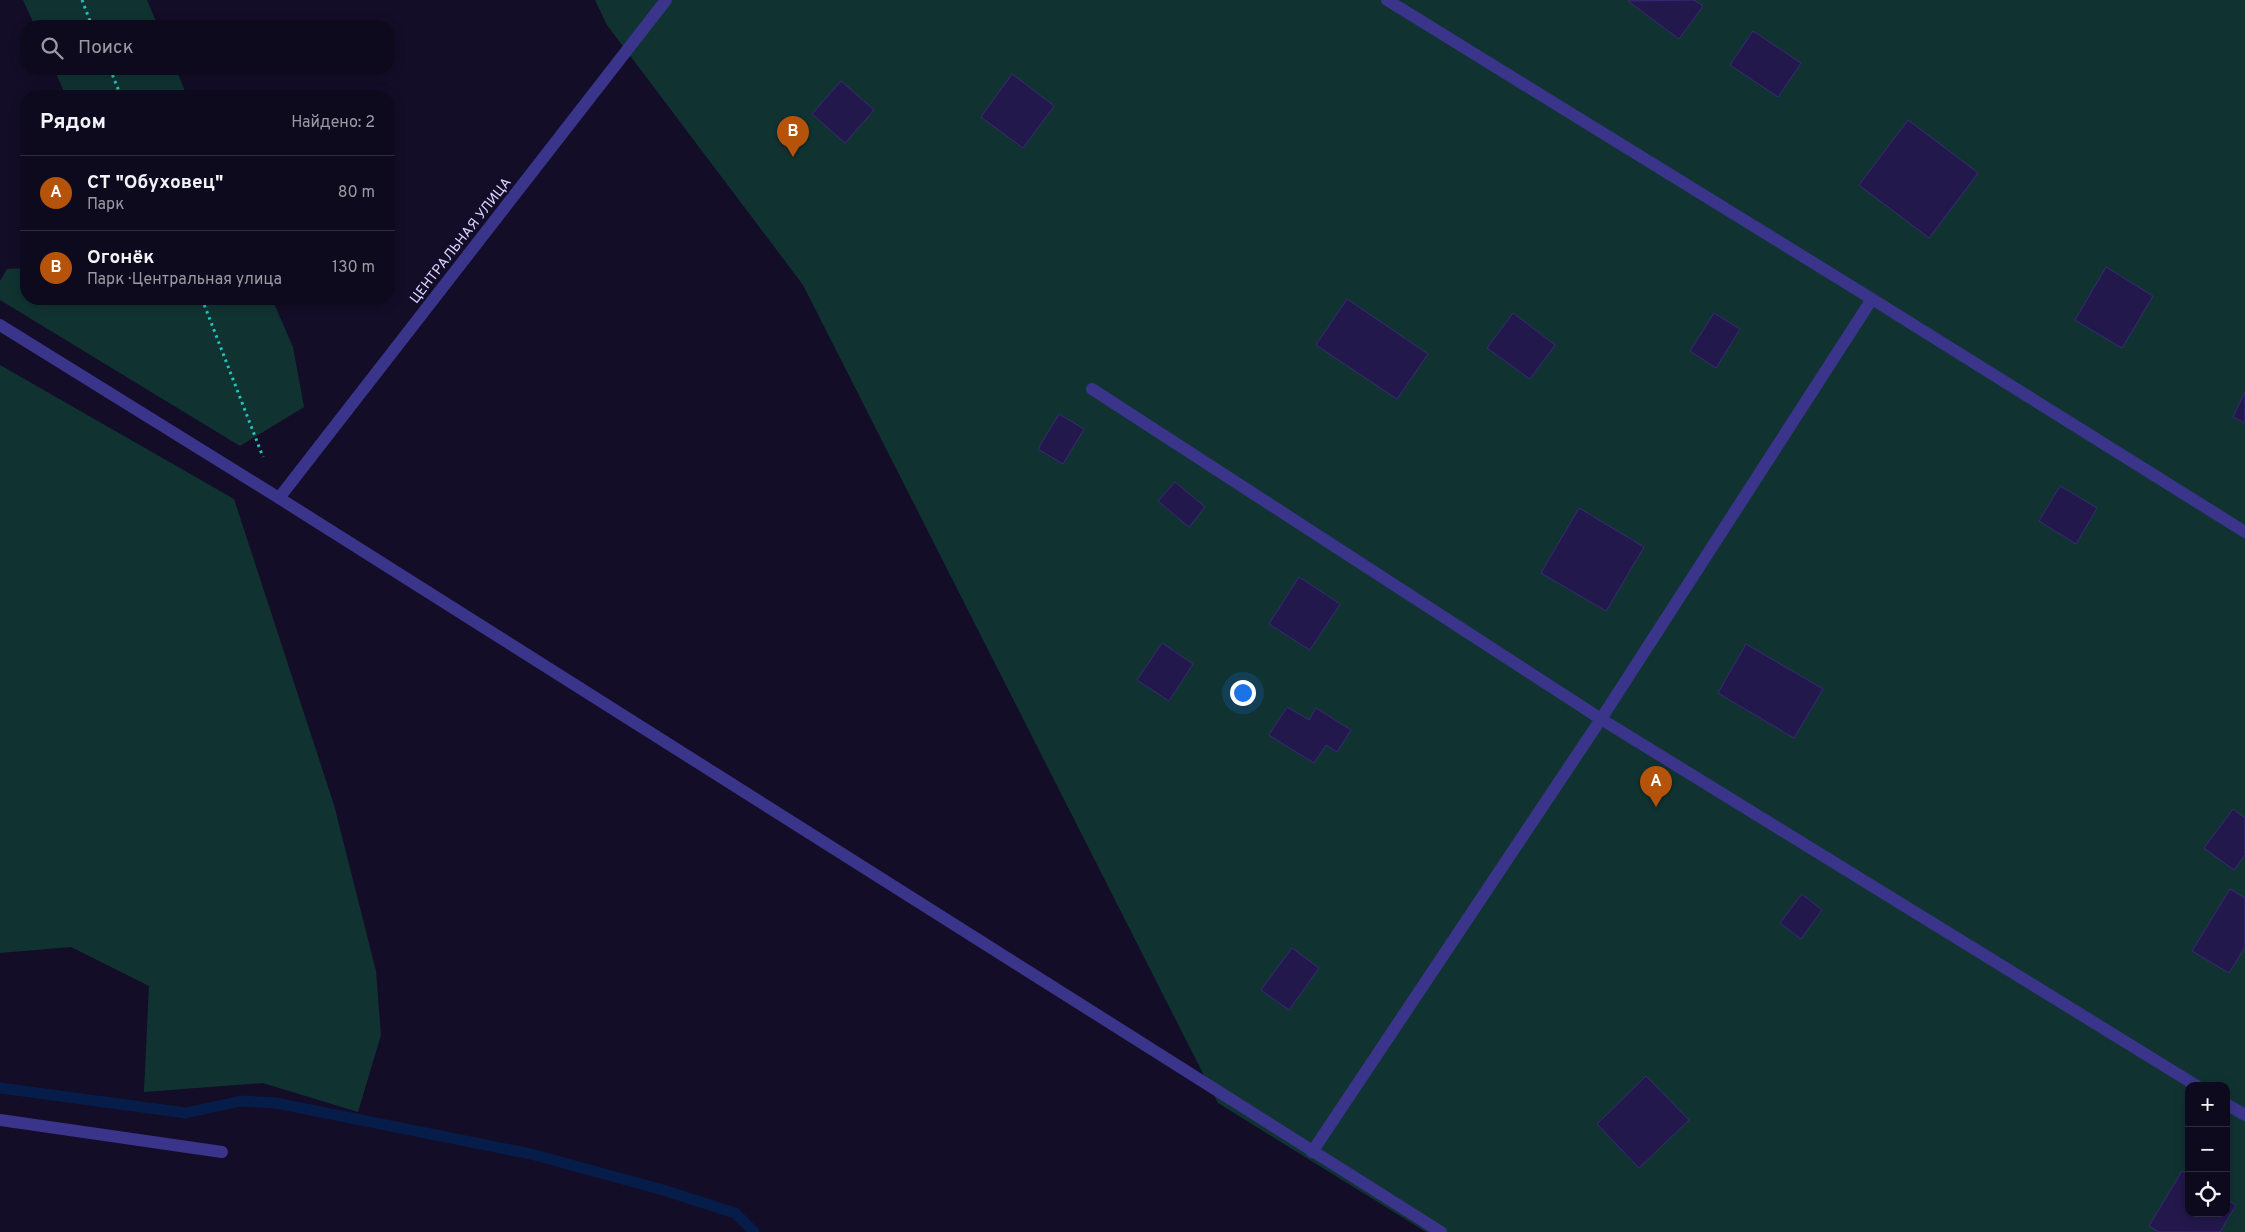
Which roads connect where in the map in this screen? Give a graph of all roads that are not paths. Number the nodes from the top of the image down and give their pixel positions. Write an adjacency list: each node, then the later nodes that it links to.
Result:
1 (666, 0): 6 (street, ЦЕНТРАЛЬНАЯ УЛИЦА)
2 (1387, 0): 3 (street)
3 (1872, 299): 7 (street); 8 (street)
4 (0, 325): 6 (street)
5 (1092, 388): 8 (street)
6 (278, 498): 14 (street)
7 (2245, 532)
8 (1601, 719): 9 (street); 14 (street)
9 (2191, 1082)
10 (2230, 1106): 11 (street)
11 (2245, 1115)
12 (0, 1120): 13 (street)
13 (222, 1152)
14 (1312, 1152): 15 (street)
15 (1441, 1232)

